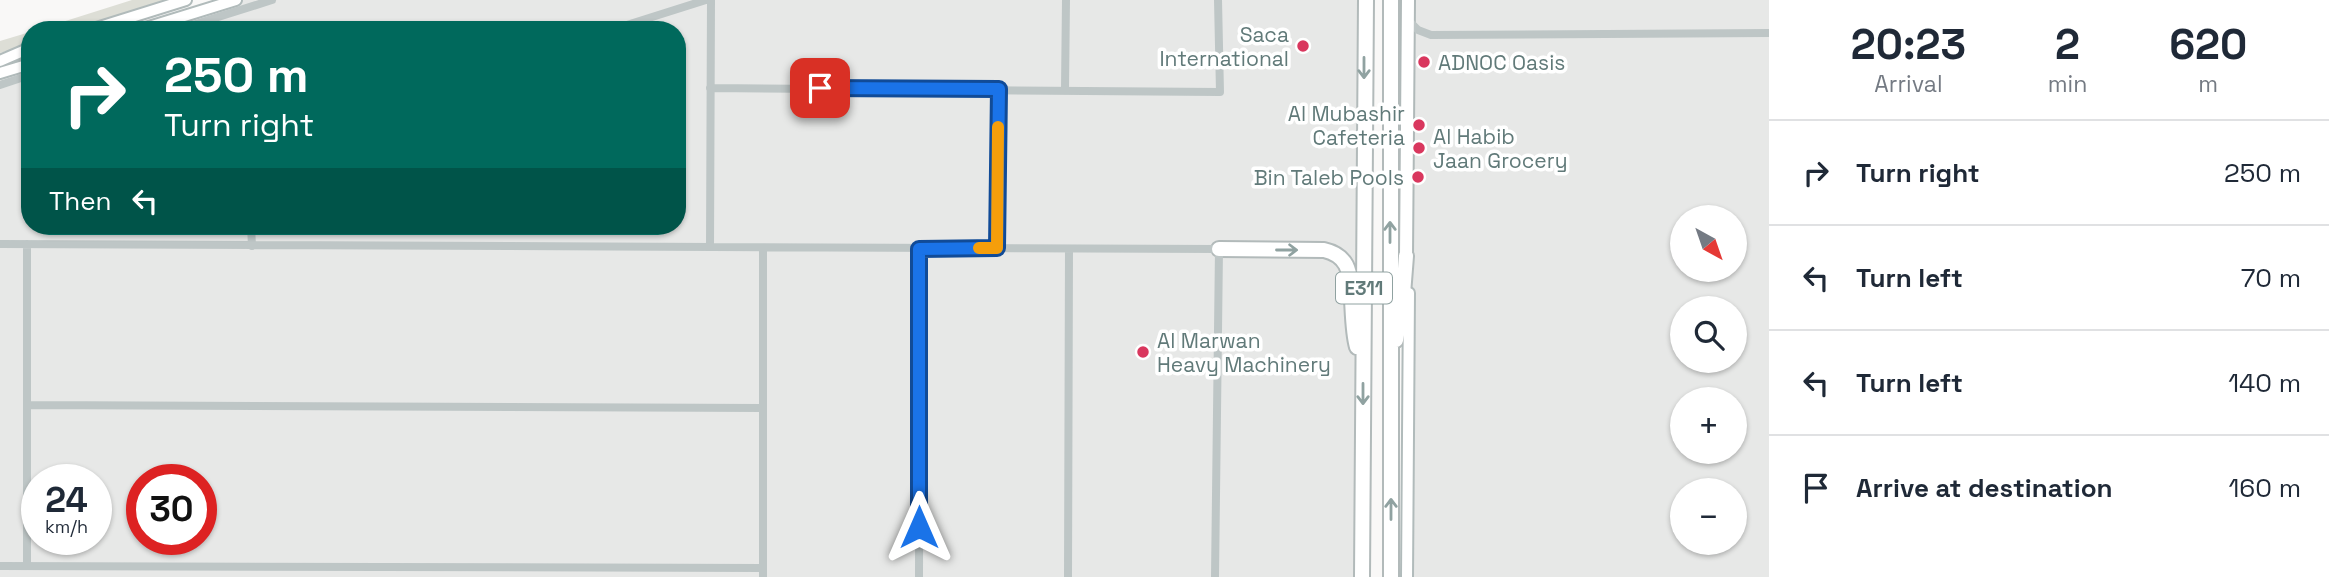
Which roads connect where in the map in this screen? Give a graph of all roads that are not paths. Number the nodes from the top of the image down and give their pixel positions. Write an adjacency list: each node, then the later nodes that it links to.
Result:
1 (186, 0): 11 (street)
2 (236, 0): 12 (street)
3 (272, 0): 13 (street)
4 (708, 0): 14 (street); 24 (street)
5 (1066, 0): 26 (street)
6 (1219, 0): 26 (street)
7 (1366, 0): 39 (highway, E311, one-way to 39)
8 (1391, 0): 38 (highway, E311, one-way to 8)
9 (1408, 0): 10 (main road)
10 (1407, 19): 15 (street); 37 (main road)
11 (119, 21)
12 (168, 21)
13 (206, 21)
14 (640, 21)
15 (1769, 33)
16 (21, 50): 18 (street)
17 (21, 51): 19 (street)
18 (0, 55)
19 (0, 61)
20 (21, 69): 22 (street)
21 (21, 72): 23 (street)
22 (0, 75)
23 (0, 85)
24 (710, 88): 25 (street); 31 (street)
25 (999, 89): 26 (street); 32 (street)
26 (1065, 89)
27 (251, 235): 30 (street)
28 (0, 244): 29 (street)
29 (27, 244): 30 (street); 40 (street)
30 (252, 246): 31 (street)
31 (710, 247): 33 (street)
32 (997, 248): 34 (street); 36 (street)
33 (763, 249): 34 (street); 41 (street)
34 (919, 249): 47 (street)
35 (1219, 249): 36 (street); 39 (highway, one-way to 39); 49 (street)
36 (1069, 250): 48 (street)
37 (1406, 256): 38 (highway); 52 (street)
38 (1391, 358): 51 (highway, E311, one-way to 38)
39 (1363, 360): 50 (highway, E311, one-way to 50)
40 (27, 405): 41 (street); 43 (street)
41 (763, 408): 46 (street)
42 (0, 566): 43 (street)
43 (27, 566): 44 (street)
44 (441, 572): 45 (street)
45 (599, 572): 46 (street)
46 (762, 573)
47 (919, 577)
48 (1068, 577)
49 (1215, 577)
50 (1362, 577)
51 (1391, 577)
52 (1406, 577)

